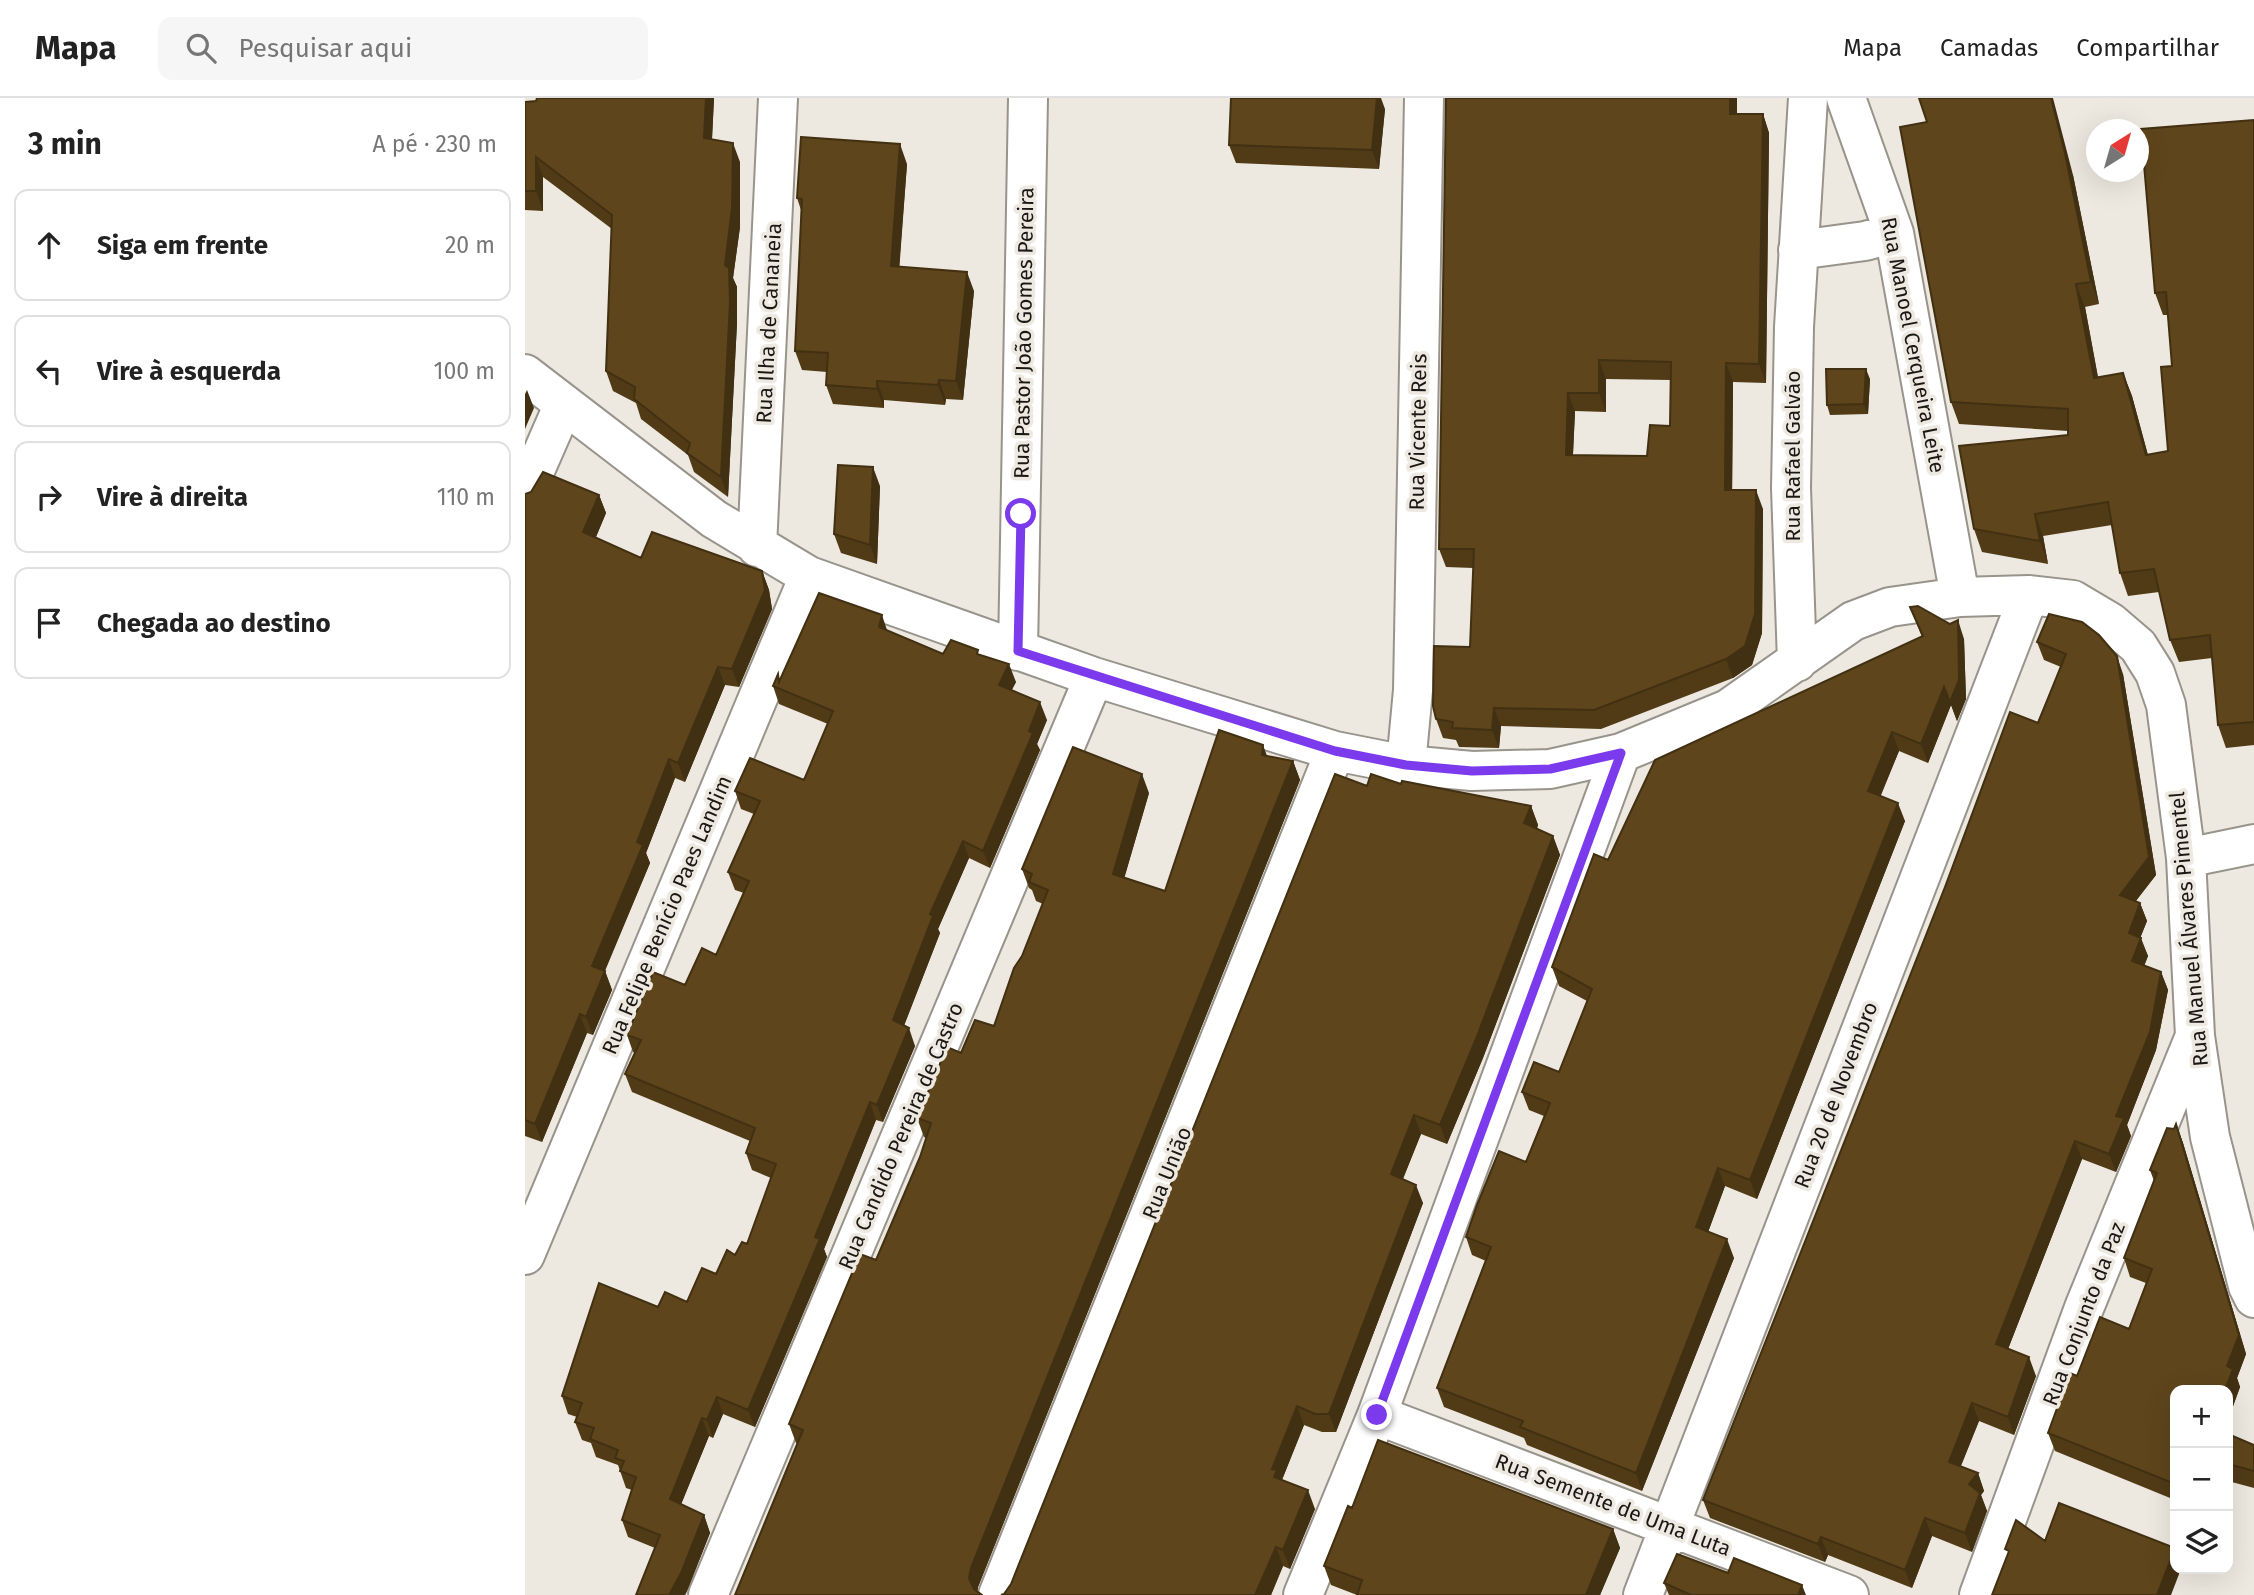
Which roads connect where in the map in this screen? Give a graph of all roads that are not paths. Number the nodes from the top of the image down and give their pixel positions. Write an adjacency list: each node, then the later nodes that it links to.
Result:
1 (778, 98): 11 (street, Rua Ilha de Cananeia)
2 (1028, 98): 15 (street, Rua Pastor João Gomes Pereira)
3 (1424, 98): 20 (street, Rua Vicente Reis)
4 (1808, 98): 7 (street, Rua Rafael Galvão)
5 (1846, 98): 6 (street, Rua Manoel Cerqueira Leite)
6 (1894, 233): 7 (street); 14 (street, Rua Manoel Cerqueira Leite)
7 (1798, 250): 16 (street, Rua Rafael Galvão)
8 (525, 374): 9 (street, Rua Manuel Álvares Pimentel)
9 (564, 404): 10 (street); 11 (street, Rua Manuel Álvares Pimentel)
10 (525, 493)
11 (757, 547): 12 (street, Rua Manuel Álvares Pimentel)
12 (809, 576): 15 (street, Rua Manuel Álvares Pimentel); 24 (street, Rua Felipe Benício Paes Landim)
13 (2029, 595): 14 (street, Rua Manuel Álvares Pimentel); 22 (street, Rua Manuel Álvares Pimentel); 27 (street, Rua 20 de Novembro)
14 (1960, 597): 16 (street, Rua Manuel Álvares Pimentel)
15 (1018, 651): 17 (street, Rua Manuel Álvares Pimentel)
16 (1797, 662): 19 (street, Rua Manuel Álvares Pimentel)
17 (1094, 677): 18 (street, Rua Manuel Álvares Pimentel); 28 (street, Rua Candido Pereira de Castro)
18 (1335, 751): 20 (street, Rua Manuel Álvares Pimentel); 29 (street, Rua União)
19 (1621, 753): 20 (street, Rua Manuel Álvares Pimentel); 26 (street)
20 (1406, 765)
21 (2254, 844): 22 (street)
22 (2186, 859): 23 (street, Rua Manuel Álvares Pimentel)
23 (2195, 1036): 25 (street, Rua Manuel Álvares Pimentel); 33 (street, Rua Conjunto da Paz)
24 (525, 1255)
25 (2254, 1298)
26 (1377, 1415): 27 (street, Rua Semente de Uma Luta); 30 (street)
27 (1670, 1527): 31 (street, Rua 20 de Novembro); 32 (street, Rua Semente de Uma Luta)
28 (708, 1595)
29 (998, 1595)
30 (1303, 1595)
31 (1643, 1595)
32 (1849, 1595)
33 (1979, 1595)

